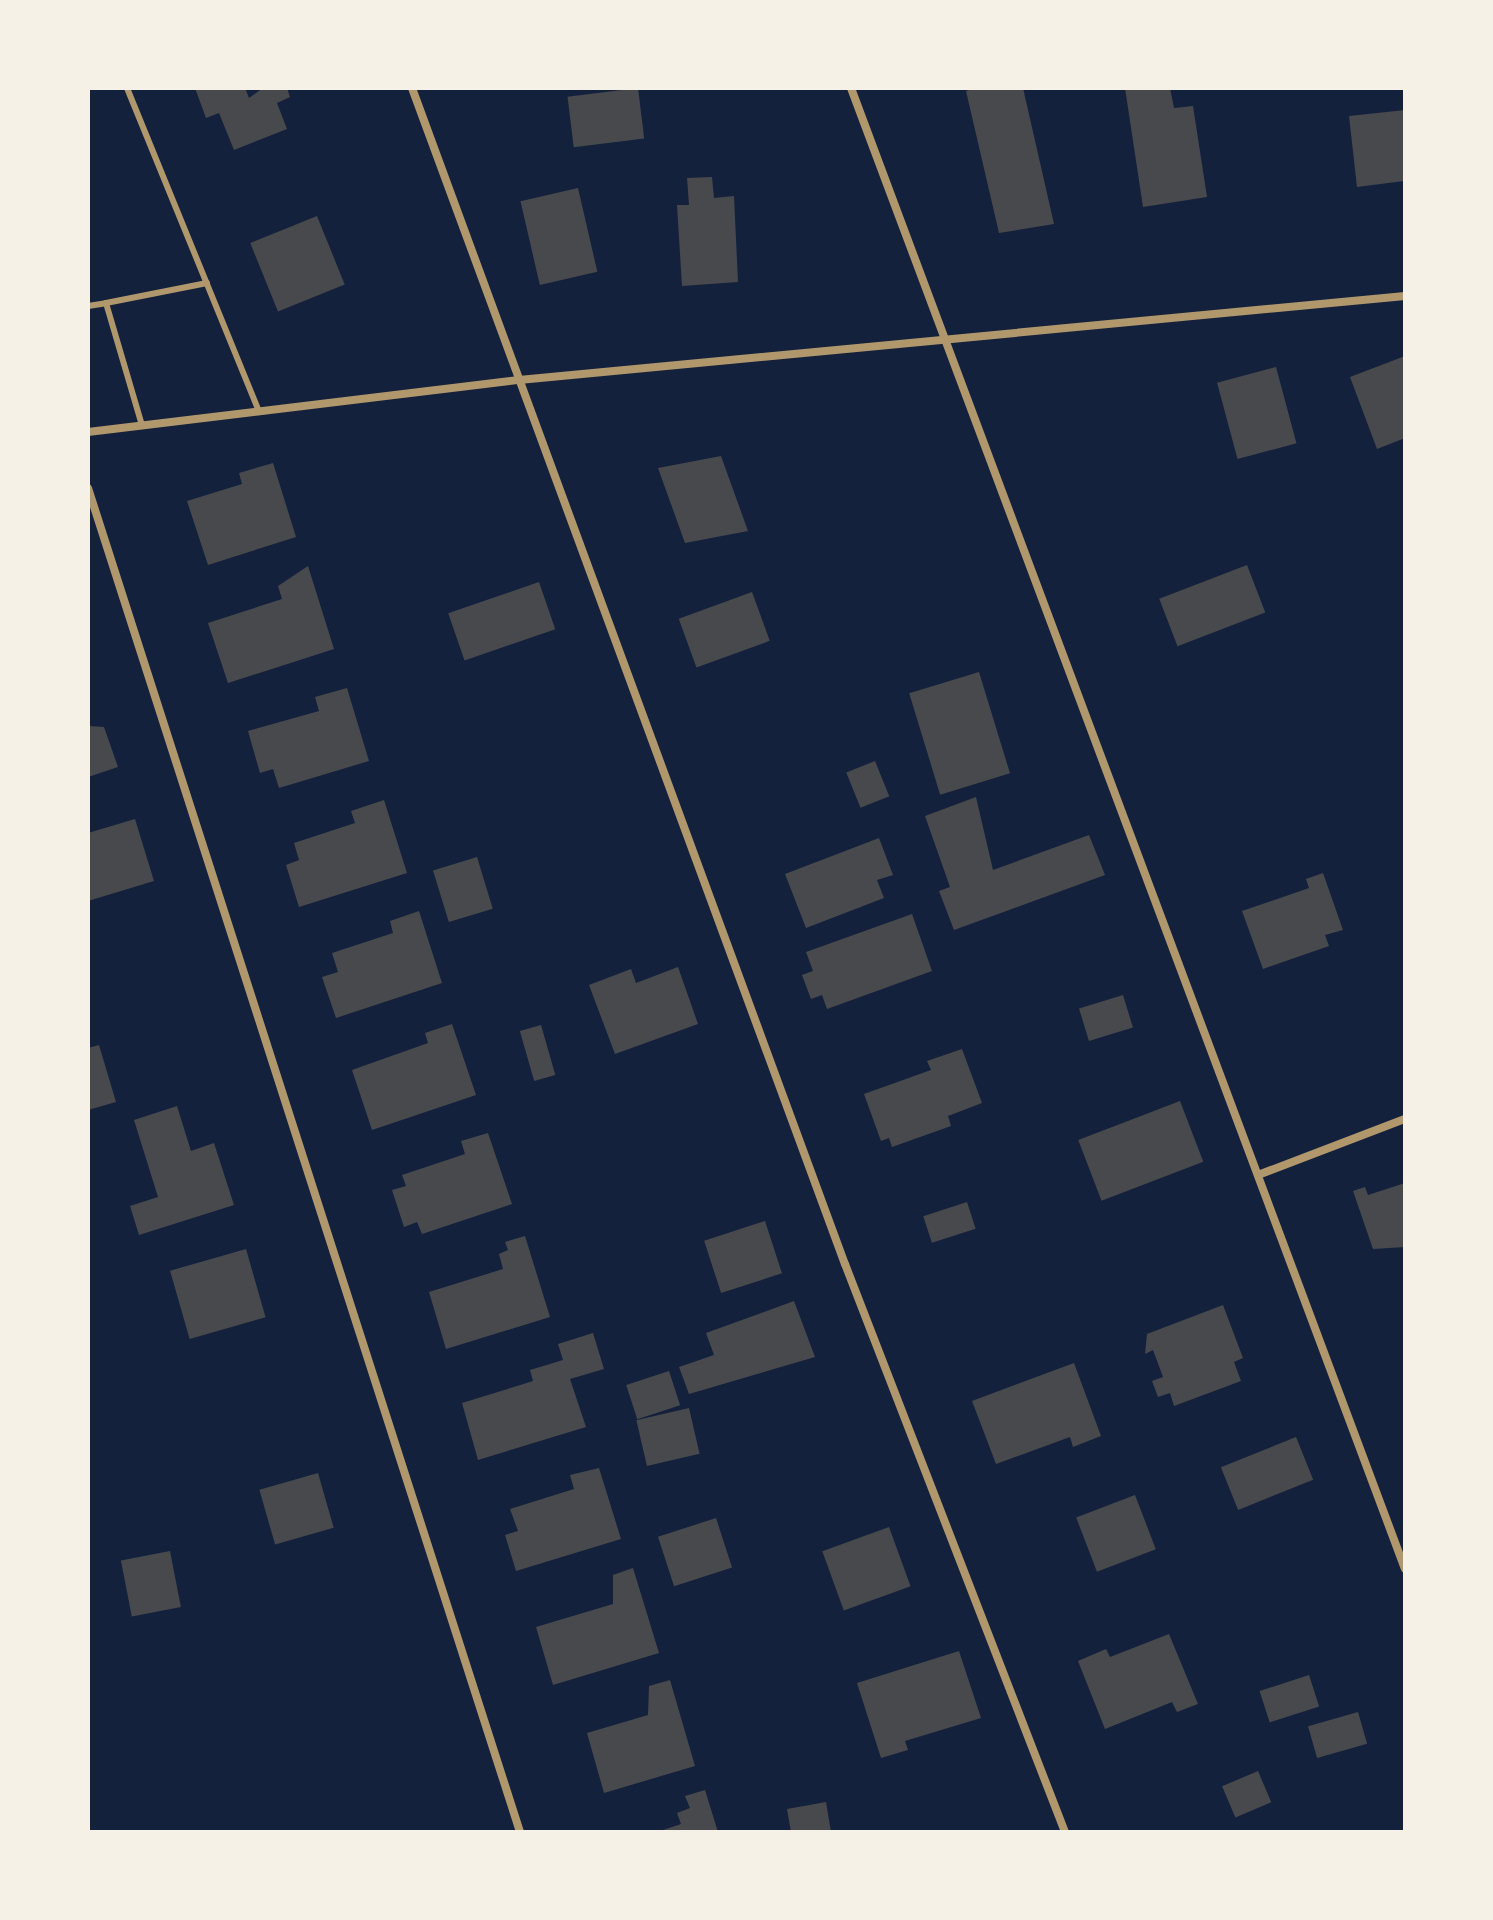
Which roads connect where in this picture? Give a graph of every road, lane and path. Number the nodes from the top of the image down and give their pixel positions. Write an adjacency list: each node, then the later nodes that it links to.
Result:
1 (127, 88): 4 (lane)
2 (412, 88): 9 (street)
3 (851, 88): 8 (street)
4 (207, 283): 6 (lane); 10 (lane)
5 (1405, 296): 8 (street)
6 (106, 303): 7 (lane); 11 (lane)
7 (88, 306)
8 (943, 336): 9 (street); 15 (street)
9 (519, 380): 10 (street); 18 (street)
10 (259, 412): 11 (street)
11 (142, 425): 12 (street)
12 (88, 432)
13 (88, 488): 17 (street)
14 (1405, 1119): 15 (street)
15 (1258, 1175): 16 (street)
16 (1405, 1569)
17 (520, 1832)
18 (1065, 1832)

